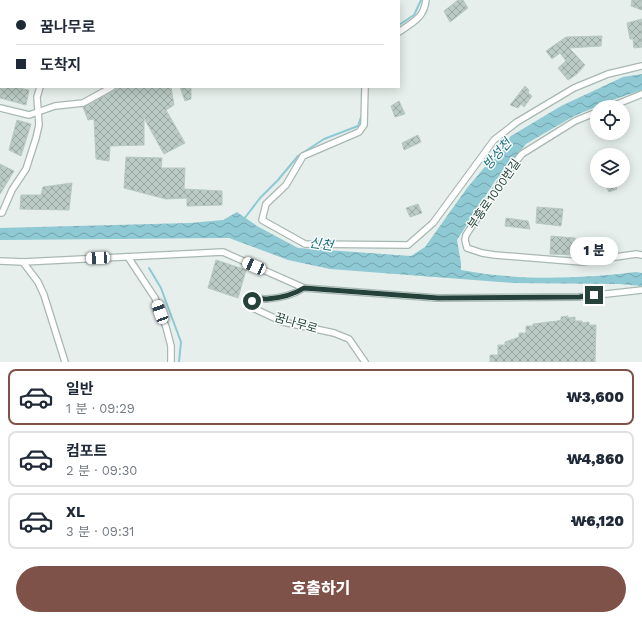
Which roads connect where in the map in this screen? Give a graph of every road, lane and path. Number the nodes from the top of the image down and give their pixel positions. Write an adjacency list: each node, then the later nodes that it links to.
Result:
1 (426, 0): 2 (street)
2 (400, 31)
3 (642, 66): 6 (street)
4 (40, 88): 10 (street)
5 (110, 88): 10 (street)
6 (366, 88)
7 (642, 94): 8 (street)
8 (627, 100)
9 (0, 108): 10 (street)
10 (38, 112): 12 (street)
11 (590, 115): 13 (street, 부흥로1000번길)
12 (1, 213)
13 (642, 255)
14 (128, 257): 16 (street); 17 (street); 20 (street)
15 (0, 261): 16 (street)
16 (23, 262): 19 (street)
17 (304, 288): 18 (street); 21 (street, 꿈나무로)
18 (642, 290)
19 (66, 362)
20 (171, 362)
21 (365, 362)

